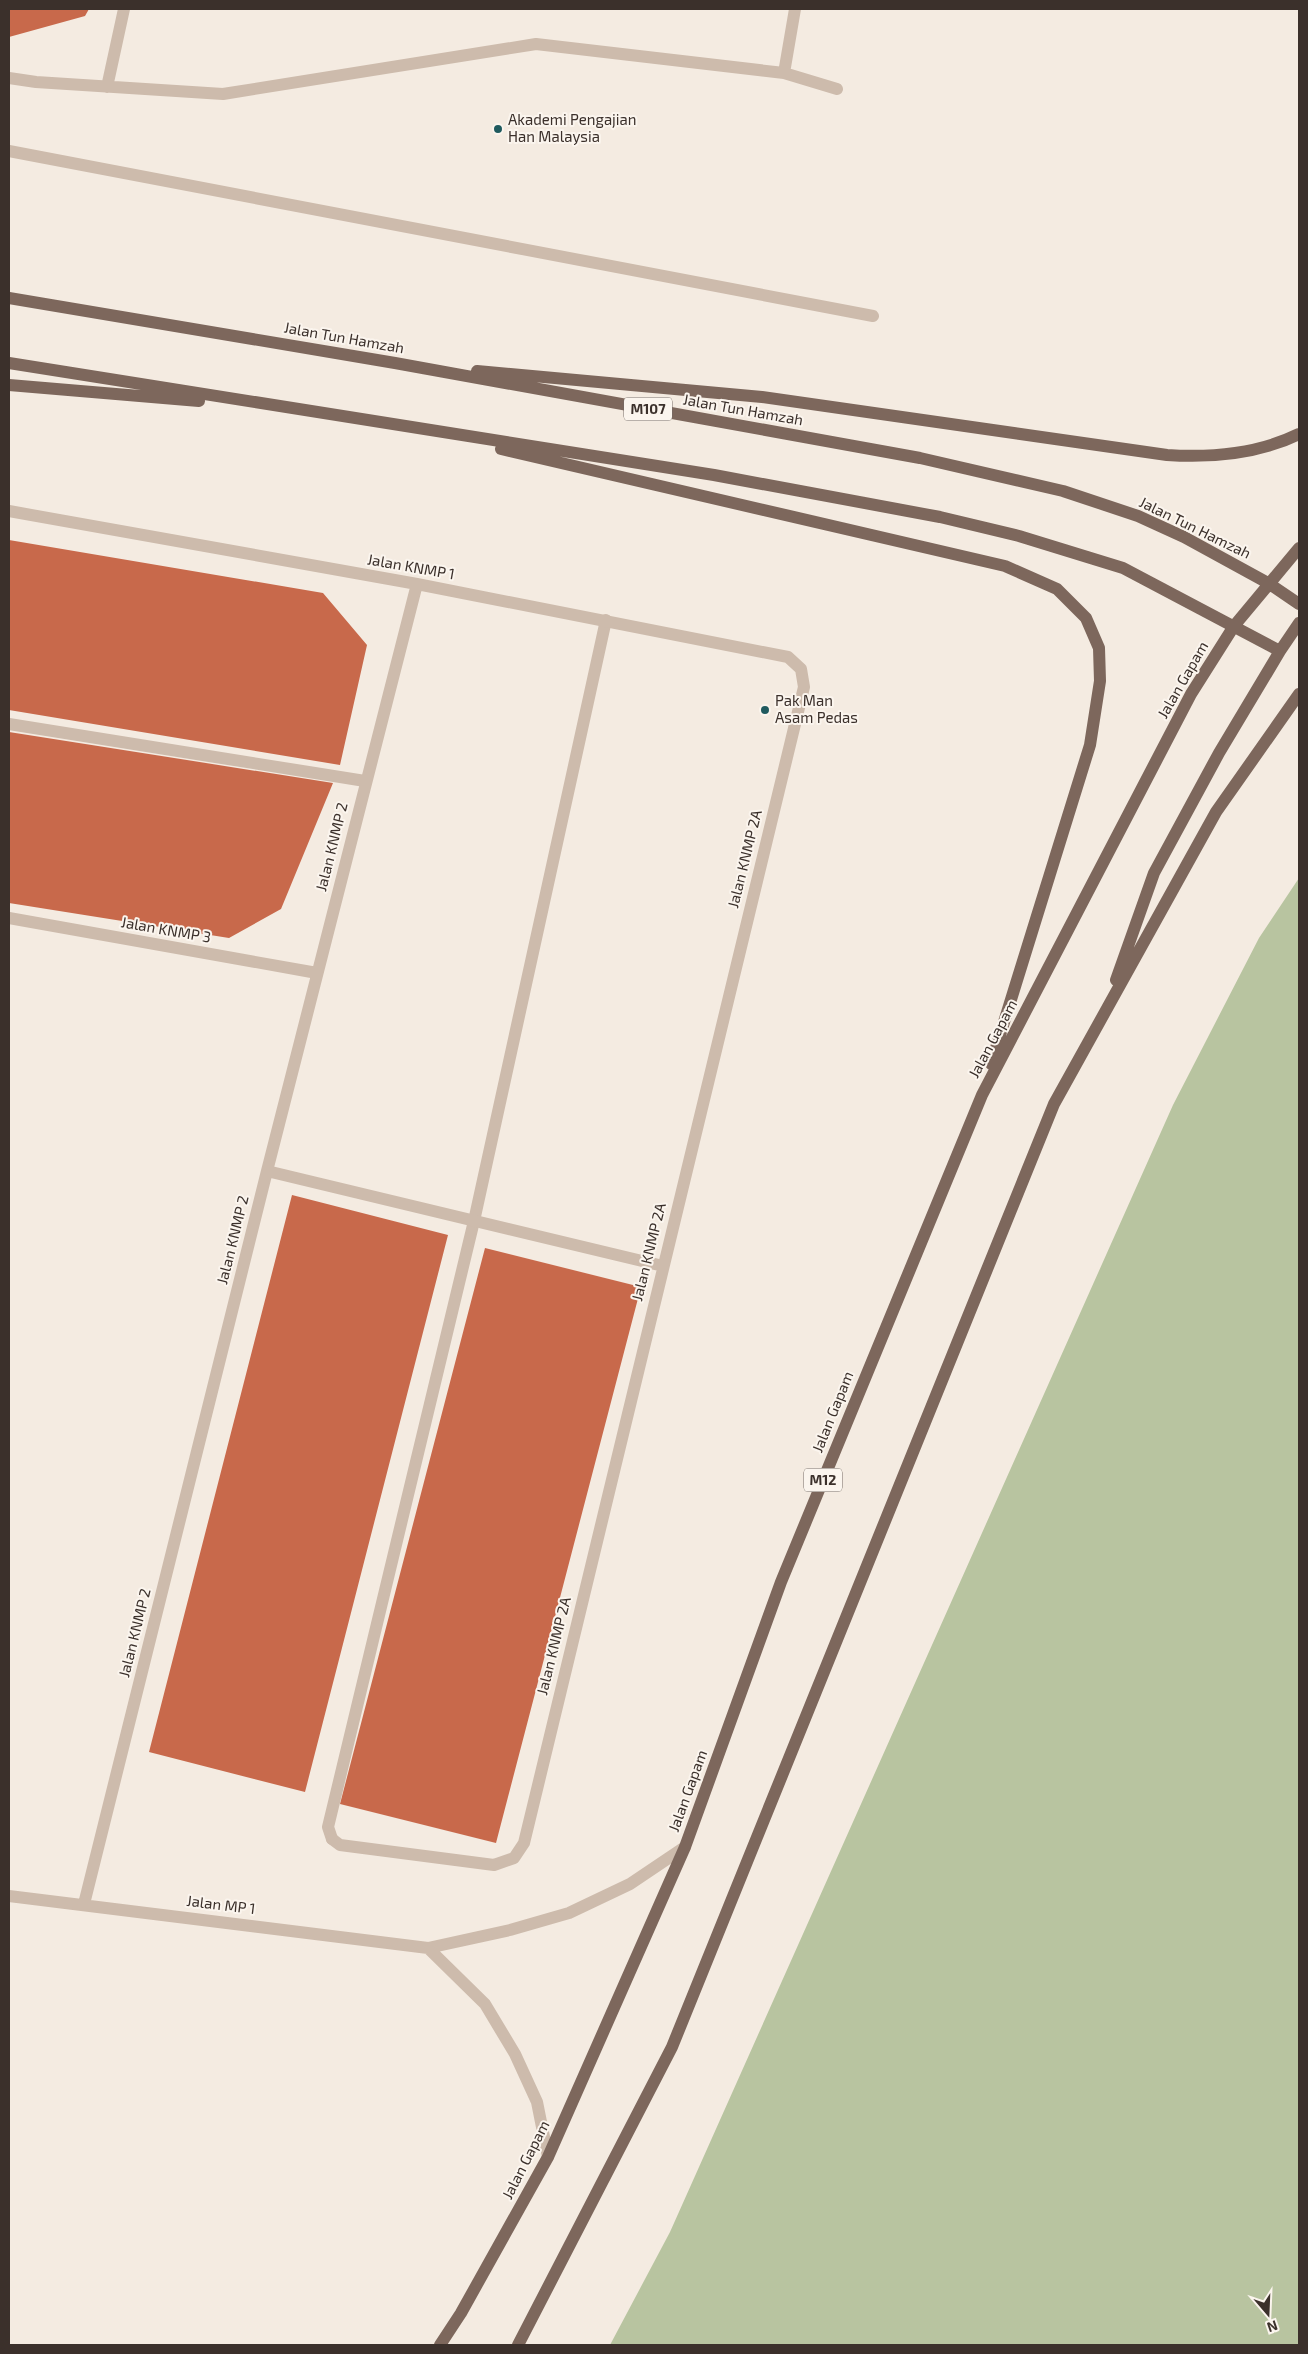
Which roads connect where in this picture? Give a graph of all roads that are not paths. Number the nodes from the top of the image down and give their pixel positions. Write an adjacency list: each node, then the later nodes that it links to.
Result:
1 (124, 9): 5 (street)
2 (795, 9): 3 (street)
3 (784, 73): 5 (street); 6 (street)
4 (9, 78): 5 (street)
5 (108, 87)
6 (837, 89)
7 (9, 151): 9 (street)
8 (9, 298): 11 (main road, Jalan Tun Hamzah / M107)
9 (873, 316)
10 (9, 363): 13 (main road)
11 (395, 363): 15 (main road); 18 (main road, Jalan Tun Hamzah / M107)
12 (9, 385): 13 (main road)
13 (298, 409): 14 (main road)
14 (395, 424): 23 (main road); 32 (main road)
15 (1299, 434)
16 (9, 511): 19 (street, Jalan KNMP 1)
17 (1299, 548): 18 (main road, Jalan Gapam / M12)
18 (1268, 583): 20 (main road, Jalan Tun Hamzah / M107); 23 (main road, Jalan Gapam / M12)
19 (417, 584): 21 (street, Jalan KNMP 1); 28 (street, Jalan KNMP 2)
20 (1299, 604)
21 (606, 620): 25 (street, Jalan KNMP 1); 34 (street)
22 (1299, 623): 24 (main road)
23 (1234, 626): 24 (main road); 32 (main road, Jalan Gapam / M12)
24 (1280, 651): 31 (main road)
25 (801, 669): 35 (street, Jalan KNMP 2A)
26 (1299, 694): 31 (main road)
27 (9, 724): 28 (street)
28 (365, 781): 30 (street, Jalan KNMP 2)
29 (9, 918): 30 (street, Jalan KNMP 3)
30 (317, 974): 33 (street, Jalan KNMP 2)
31 (1104, 1014): 42 (main road)
32 (982, 1095): 36 (main road, Jalan Gapam / M12)
33 (267, 1171): 34 (street); 38 (street, Jalan KNMP 2)
34 (474, 1221): 35 (street); 35 (street, Jalan KNMP 2A)
35 (663, 1266)
36 (685, 1847): 39 (street, Jalan MP 1); 40 (main road, Jalan Gapam / M12)
37 (9, 1896): 38 (street, Jalan MP 1)
38 (84, 1904): 39 (street, Jalan MP 1)
39 (428, 1948): 40 (street)
40 (548, 2157): 41 (main road, Jalan Gapam / M12)
41 (440, 2345)
42 (518, 2345)

